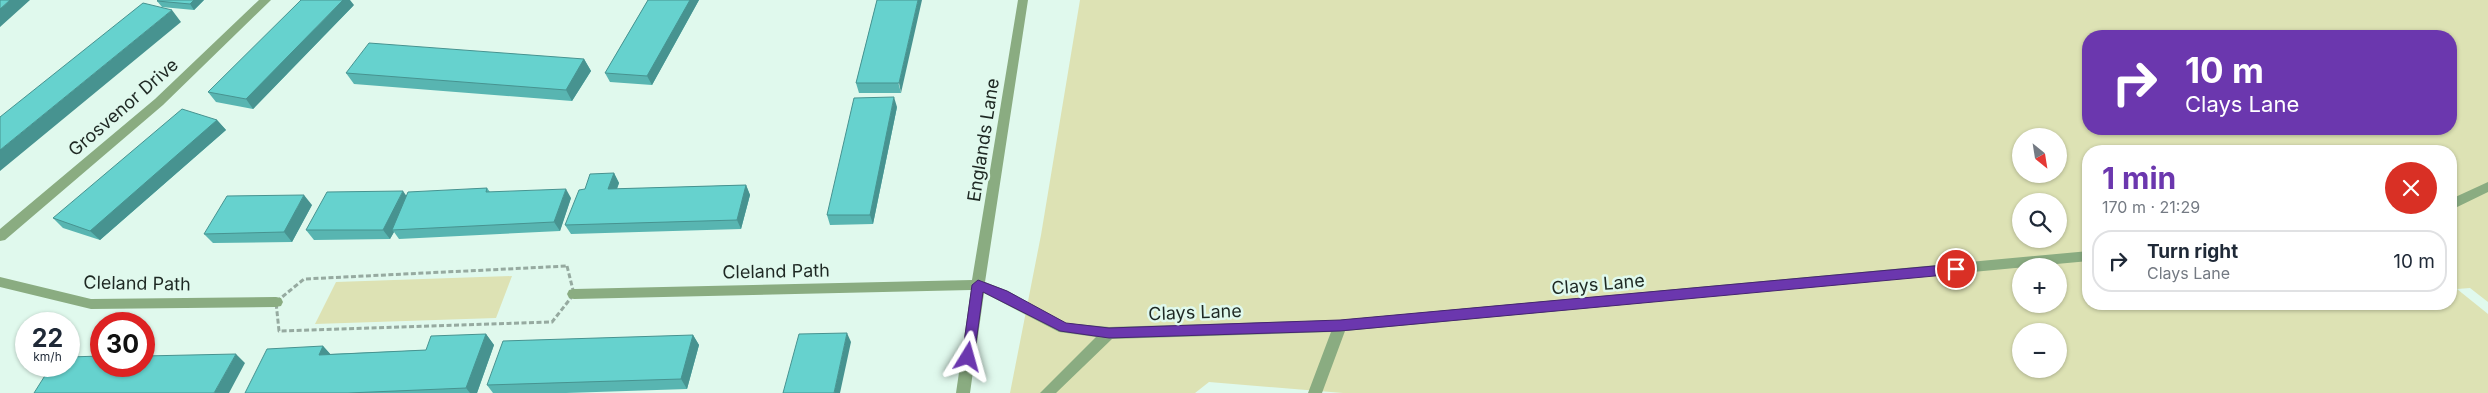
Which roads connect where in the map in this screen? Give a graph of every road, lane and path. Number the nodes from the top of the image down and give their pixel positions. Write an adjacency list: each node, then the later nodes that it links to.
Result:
1 (266, 0): 5 (street, Grosvenor Drive)
2 (1023, 0): 8 (street, Englands Lane)
3 (2488, 187): 4 (street)
4 (2457, 201)
5 (0, 236)
6 (2082, 257): 11 (street, Clays Lane)
7 (0, 282): 10 (street, Cleland Path)
8 (978, 285): 9 (street, Cleland Path); 12 (street, Clays Lane); 13 (street, Englands Lane)
9 (574, 294): 10 (path); 10 (path)
10 (276, 302)
11 (1340, 326): 12 (street, Clays Lane); 15 (street)
12 (1109, 333): 14 (street)
13 (963, 393)
14 (1047, 393)
15 (1315, 393)

